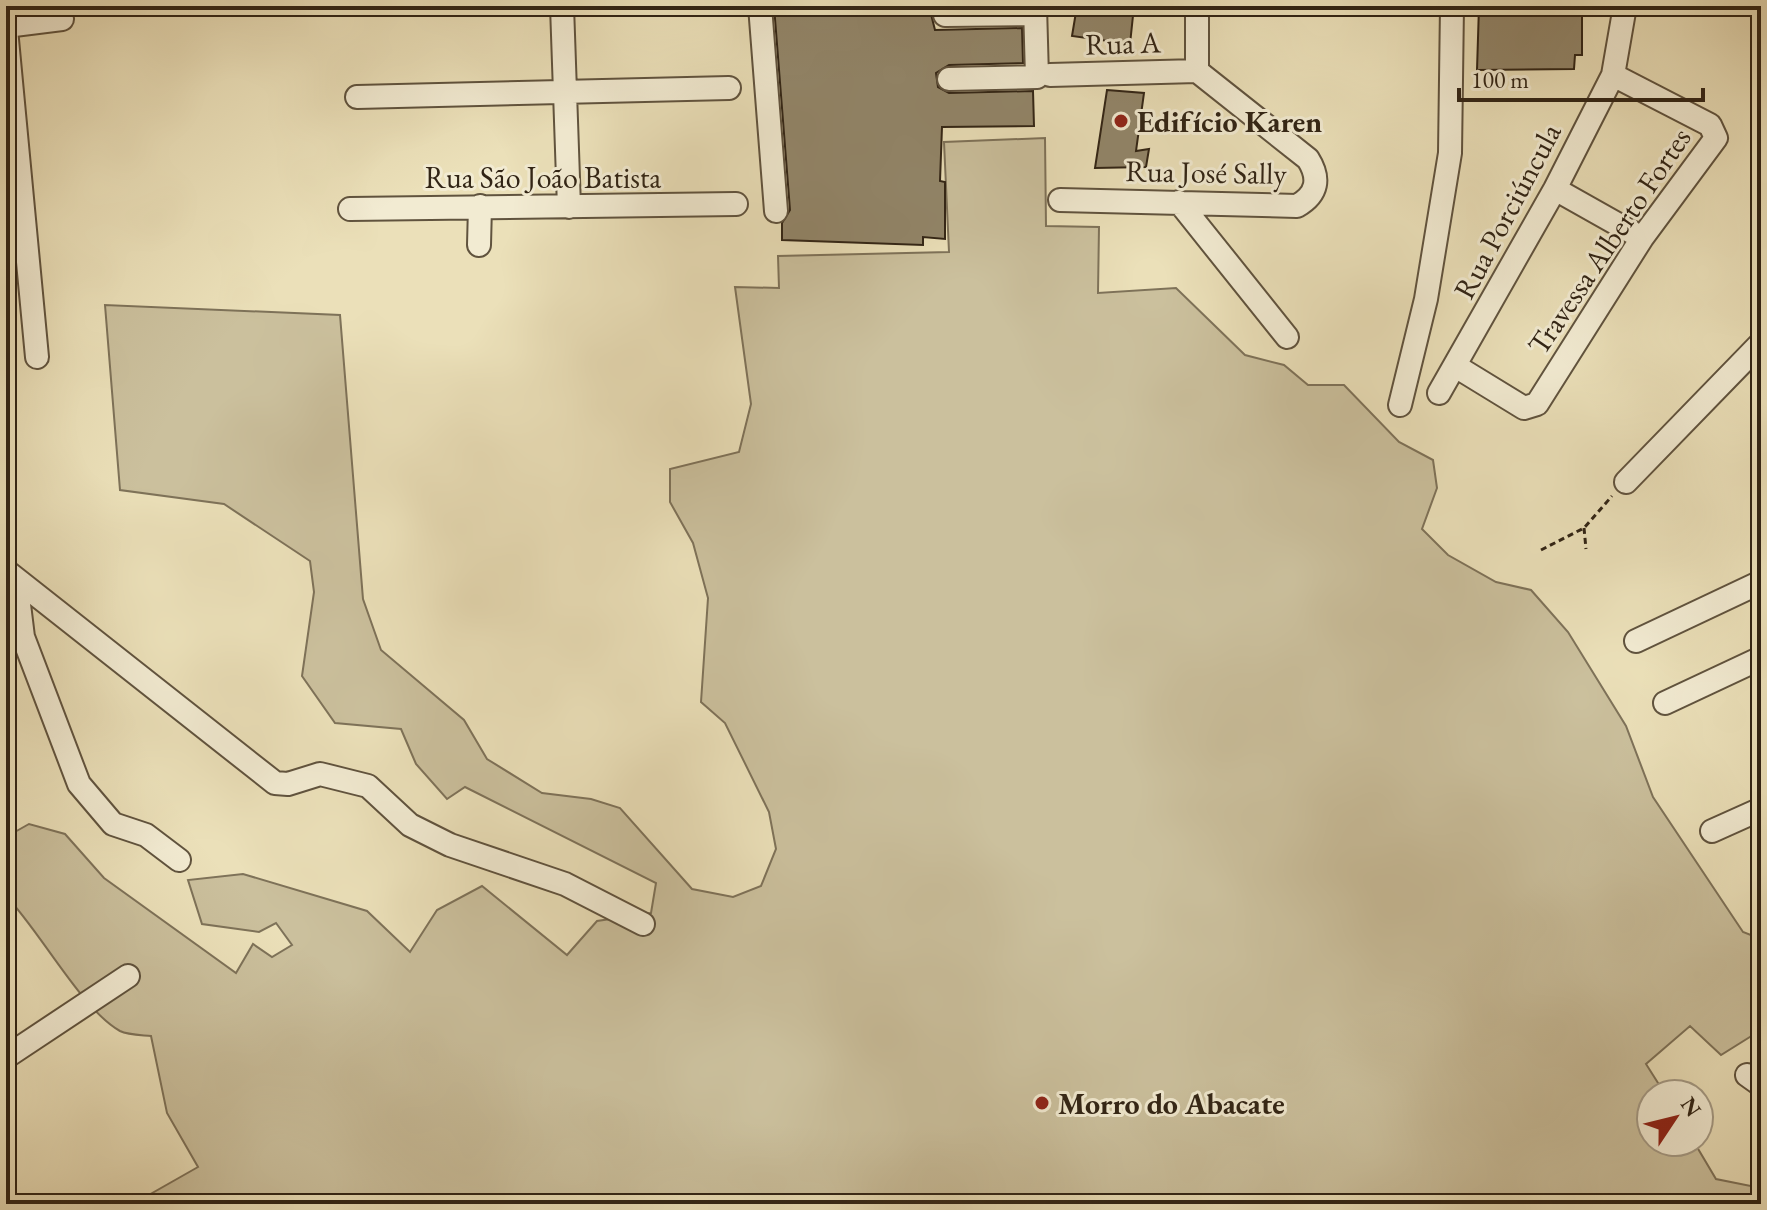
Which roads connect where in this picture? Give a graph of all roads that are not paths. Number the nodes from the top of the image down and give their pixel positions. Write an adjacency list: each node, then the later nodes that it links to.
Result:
1 (562, 6): 15 (street)
2 (760, 6): 24 (street)
3 (1197, 6): 10 (street)
4 (1452, 6): 32 (street)
5 (1625, 6): 12 (street, Rua Porciúncula)
6 (1035, 10): 7 (street); 13 (street)
7 (945, 15)
8 (62, 19): 9 (street)
9 (6, 28): 29 (street)
10 (1197, 71): 11 (street, Rua A); 19 (street, Rua José Sally)
11 (1050, 75)
12 (1613, 75): 17 (street, Rua Porciúncula); 25 (street, Travessa Alberto Fortes)
13 (949, 79)
14 (729, 88): 15 (street)
15 (563, 92): 16 (street); 22 (street)
16 (357, 97)
17 (1555, 189): 25 (street); 30 (street, Rua Porciúncula)
18 (1060, 200): 19 (street, Rua José Sally)
19 (1179, 202): 27 (street)
20 (736, 204): 22 (street, Rua São João Batista)
21 (480, 206): 22 (street, Rua São João Batista); 23 (street, Rua São João Batista); 26 (street)
22 (569, 207)
23 (350, 209)
24 (776, 211)
25 (1642, 238): 30 (street, Travessa Alberto Fortes)
26 (479, 245)
27 (1287, 337)
28 (1761, 343): 33 (street)
29 (37, 357)
30 (1457, 367): 31 (street, Rua Porciúncula)
31 (1439, 393)
32 (1400, 405)
33 (1626, 482)
34 (11, 575): 41 (street); 42 (street)
35 (1761, 582): 36 (street)
36 (1636, 641)
37 (1761, 658): 38 (street)
38 (1665, 703)
39 (1761, 809): 40 (street)
40 (1712, 831)
41 (179, 860)
42 (643, 924)
43 (128, 976): 44 (street)
44 (6, 1057)

